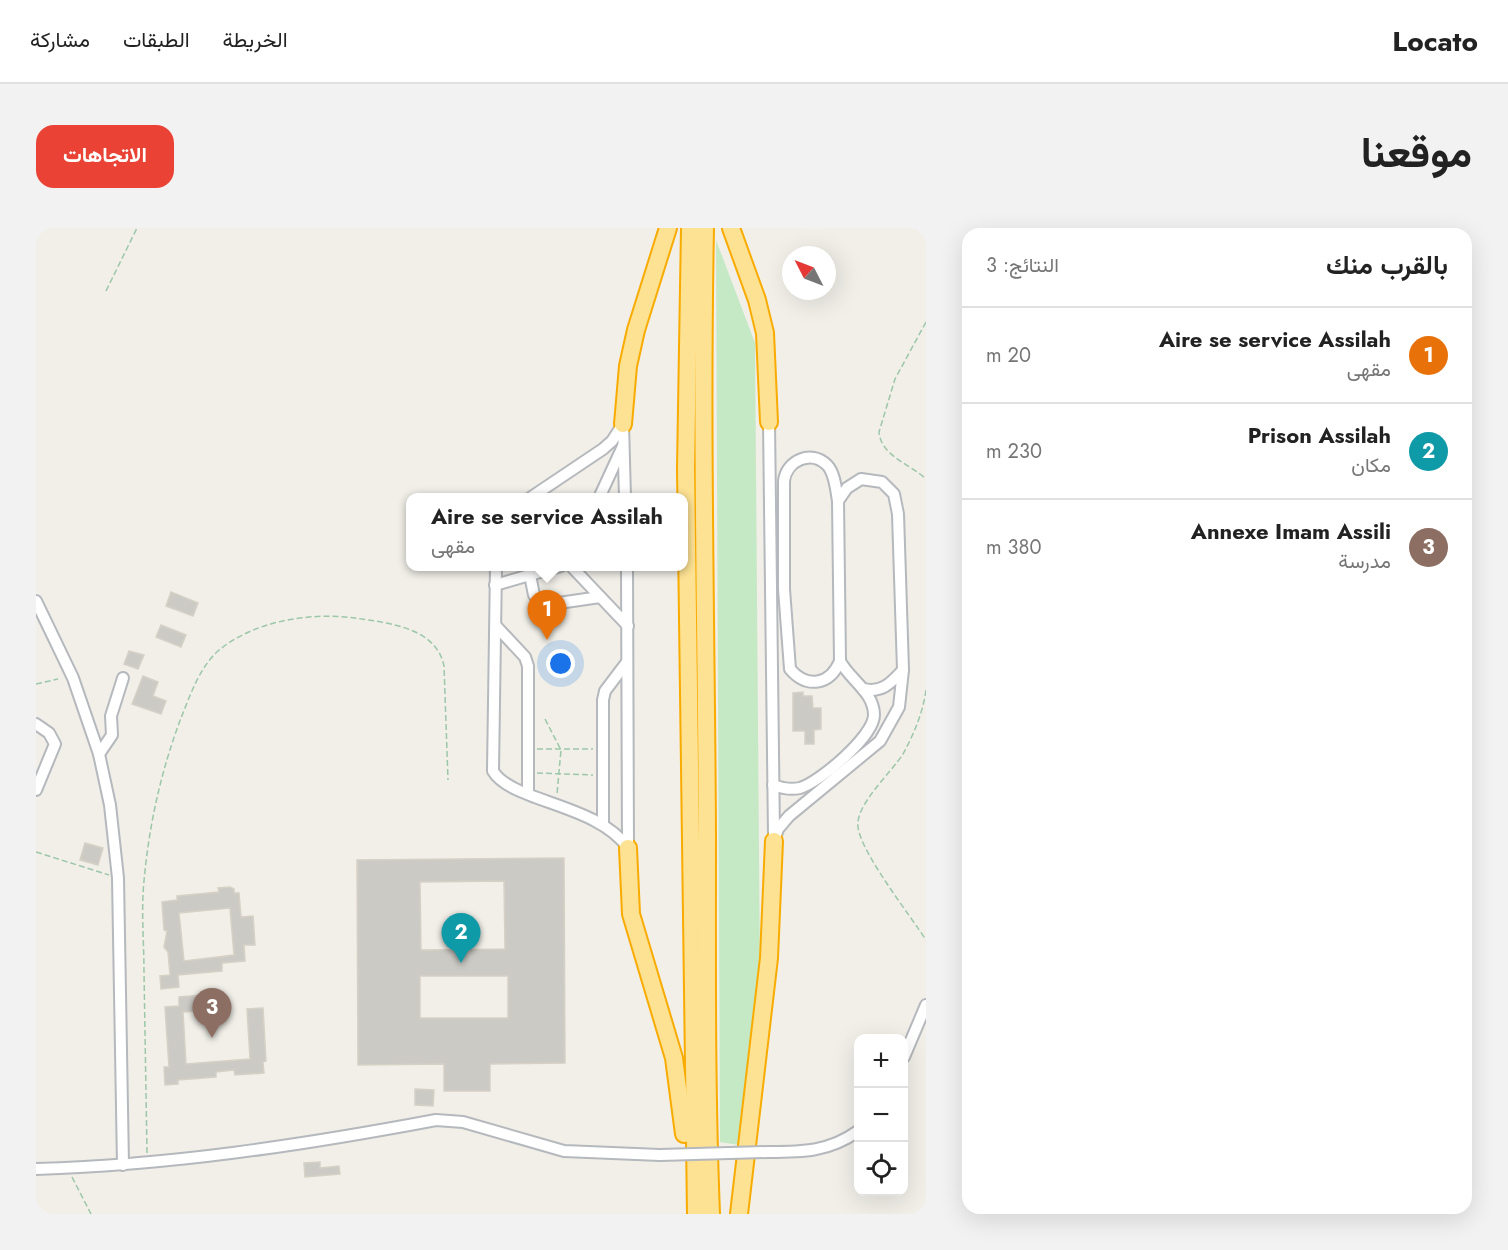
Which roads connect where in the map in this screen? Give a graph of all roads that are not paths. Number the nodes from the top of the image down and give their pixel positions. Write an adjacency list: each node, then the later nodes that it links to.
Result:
1 (668, 228): 6 (highway)
2 (690, 228): 11 (highway)
3 (705, 228): 44 (highway)
4 (730, 228): 5 (highway)
5 (769, 422): 31 (street)
6 (623, 424): 7 (street); 8 (street)
7 (624, 442): 9 (street); 10 (street)
8 (537, 493)
9 (601, 493)
10 (625, 493)
11 (686, 493)
12 (838, 501): 24 (street); 24 (street); 26 (street)
13 (496, 571): 19 (street)
14 (546, 571): 18 (street)
15 (575, 571): 20 (street)
16 (627, 571): 23 (street)
17 (687, 571): 43 (highway)
18 (530, 575): 19 (street); 20 (street)
19 (495, 585): 22 (street)
20 (600, 597): 23 (street)
21 (36, 601): 30 (street)
22 (496, 626): 33 (street); 33 (street)
23 (628, 626): 25 (street)
24 (840, 661): 28 (street)
25 (627, 662): 34 (street); 36 (street)
26 (903, 670): 28 (street); 35 (street)
27 (123, 678): 30 (street)
28 (863, 689): 31 (street)
29 (36, 724): 32 (street)
30 (99, 754): 40 (street)
31 (773, 785): 35 (street)
32 (36, 790)
33 (528, 793): 34 (street)
34 (603, 824): 36 (street)
35 (774, 841): 45 (highway)
36 (628, 848): 42 (highway)
37 (926, 1005): 38 (street)
38 (908, 1046)
39 (854, 1134): 40 (street, bridge)
40 (123, 1165): 41 (street)
41 (36, 1169)
42 (688, 1214)
43 (696, 1214)
44 (711, 1214)
45 (740, 1214)

